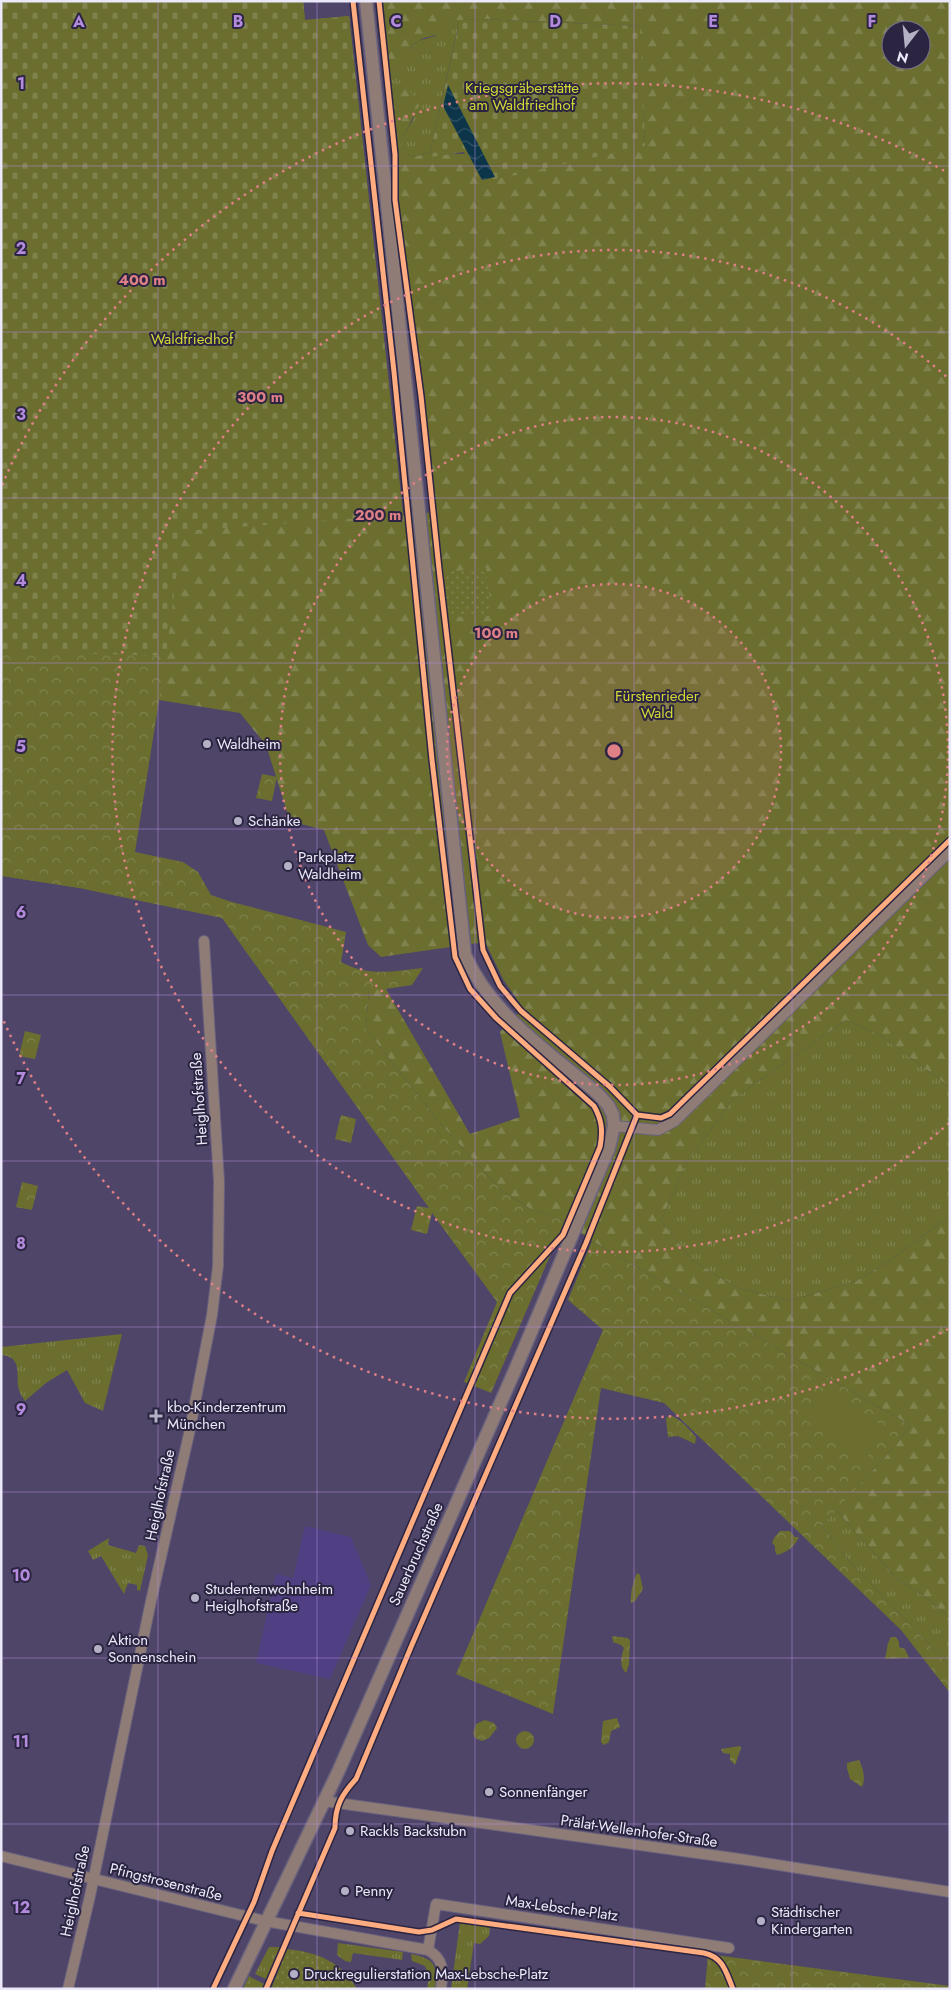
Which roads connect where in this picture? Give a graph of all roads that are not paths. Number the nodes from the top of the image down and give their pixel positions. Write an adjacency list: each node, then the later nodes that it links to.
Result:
1 (366, 1): 4 (street)
2 (950, 851): 4 (street)
3 (204, 941): 7 (street, Heiglhofstraße)
4 (614, 1126): 5 (street, Sauerbruchstraße)
5 (324, 1801): 8 (street, Prälat-Wellenhofer-Straße); 9 (street, Sauerbruchstraße)
6 (1, 1856): 7 (street, Pfingstrosenstraße)
7 (94, 1879): 9 (street, Pfingstrosenstraße); 12 (street, Heiglhofstraße)
8 (950, 1892)
9 (265, 1921): 11 (street); 13 (street, Sauerbruchstraße)
10 (729, 1948): 11 (street, Max-Lebsche-Platz)
11 (428, 1950): 14 (street)
12 (68, 1989)
13 (234, 1989)
14 (441, 1989)

